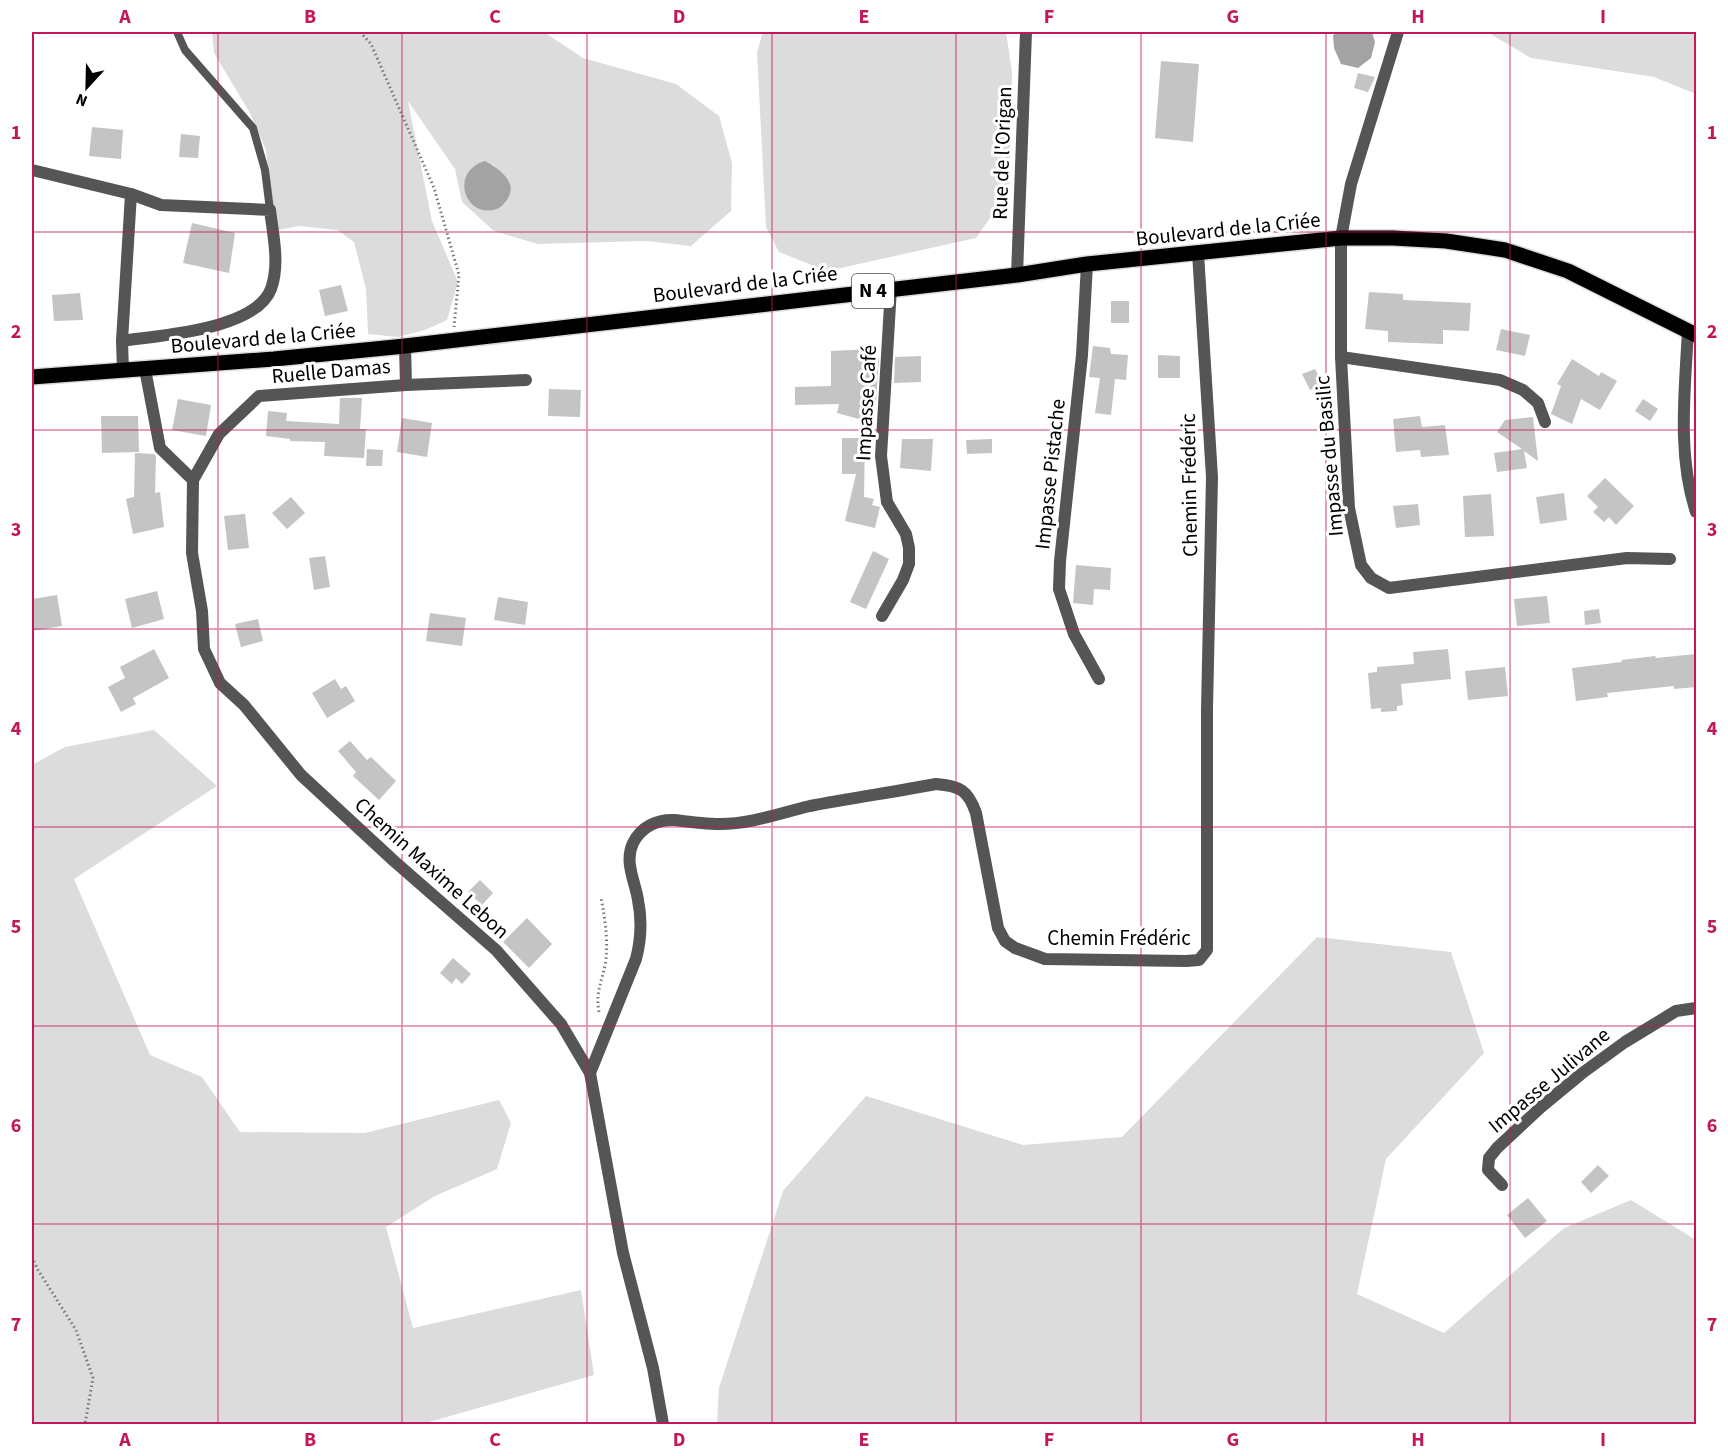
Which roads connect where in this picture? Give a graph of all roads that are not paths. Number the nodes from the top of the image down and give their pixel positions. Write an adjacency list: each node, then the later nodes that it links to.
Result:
1 (177, 32): 6 (lane)
2 (1026, 32): 10 (street, Rue de l'Origan)
3 (1398, 32): 7 (street, Impasse du Basilic)
4 (32, 170): 5 (street)
5 (131, 194): 6 (street); 13 (street)
6 (270, 210): 13 (street)
7 (1341, 238): 8 (main road, Boulevard de la Criée / N 4); 12 (main road, Boulevard de la Criée / N 4); 15 (street, Impasse du Basilic)
8 (1198, 253): 9 (main road, Boulevard de la Criée / N 4); 28 (street, Chemin Frédéric)
9 (1087, 264): 10 (main road, Boulevard de la Criée / N 4); 26 (street, Impasse Pistache)
10 (1017, 275): 11 (main road, Boulevard de la Criée / N 4)
11 (891, 288): 14 (main road, Boulevard de la Criée / N 4); 25 (street, Impasse Café)
12 (1692, 332): 23 (street)
13 (122, 341): 17 (street)
14 (405, 346): 16 (main road, Boulevard de la Criée / N 4); 20 (street)
15 (1341, 357): 21 (street); 24 (street, Impasse du Basilic)
16 (146, 369): 17 (main road, Boulevard de la Criée / N 4); 22 (street)
17 (123, 370): 18 (main road, Boulevard de la Criée / N 4)
18 (32, 376)
19 (526, 380): 20 (street, Ruelle Damas)
20 (406, 385): 22 (street, Ruelle Damas)
21 (1545, 422)
22 (193, 480): 28 (street, Chemin Maxime Lebon)
23 (1696, 512)
24 (1670, 559)
25 (882, 616)
26 (1099, 679)
27 (1696, 1008): 29 (street, Impasse Julivane)
28 (590, 1073): 30 (street, Chemin Maxime Lebon)
29 (1502, 1185)
30 (663, 1425)

